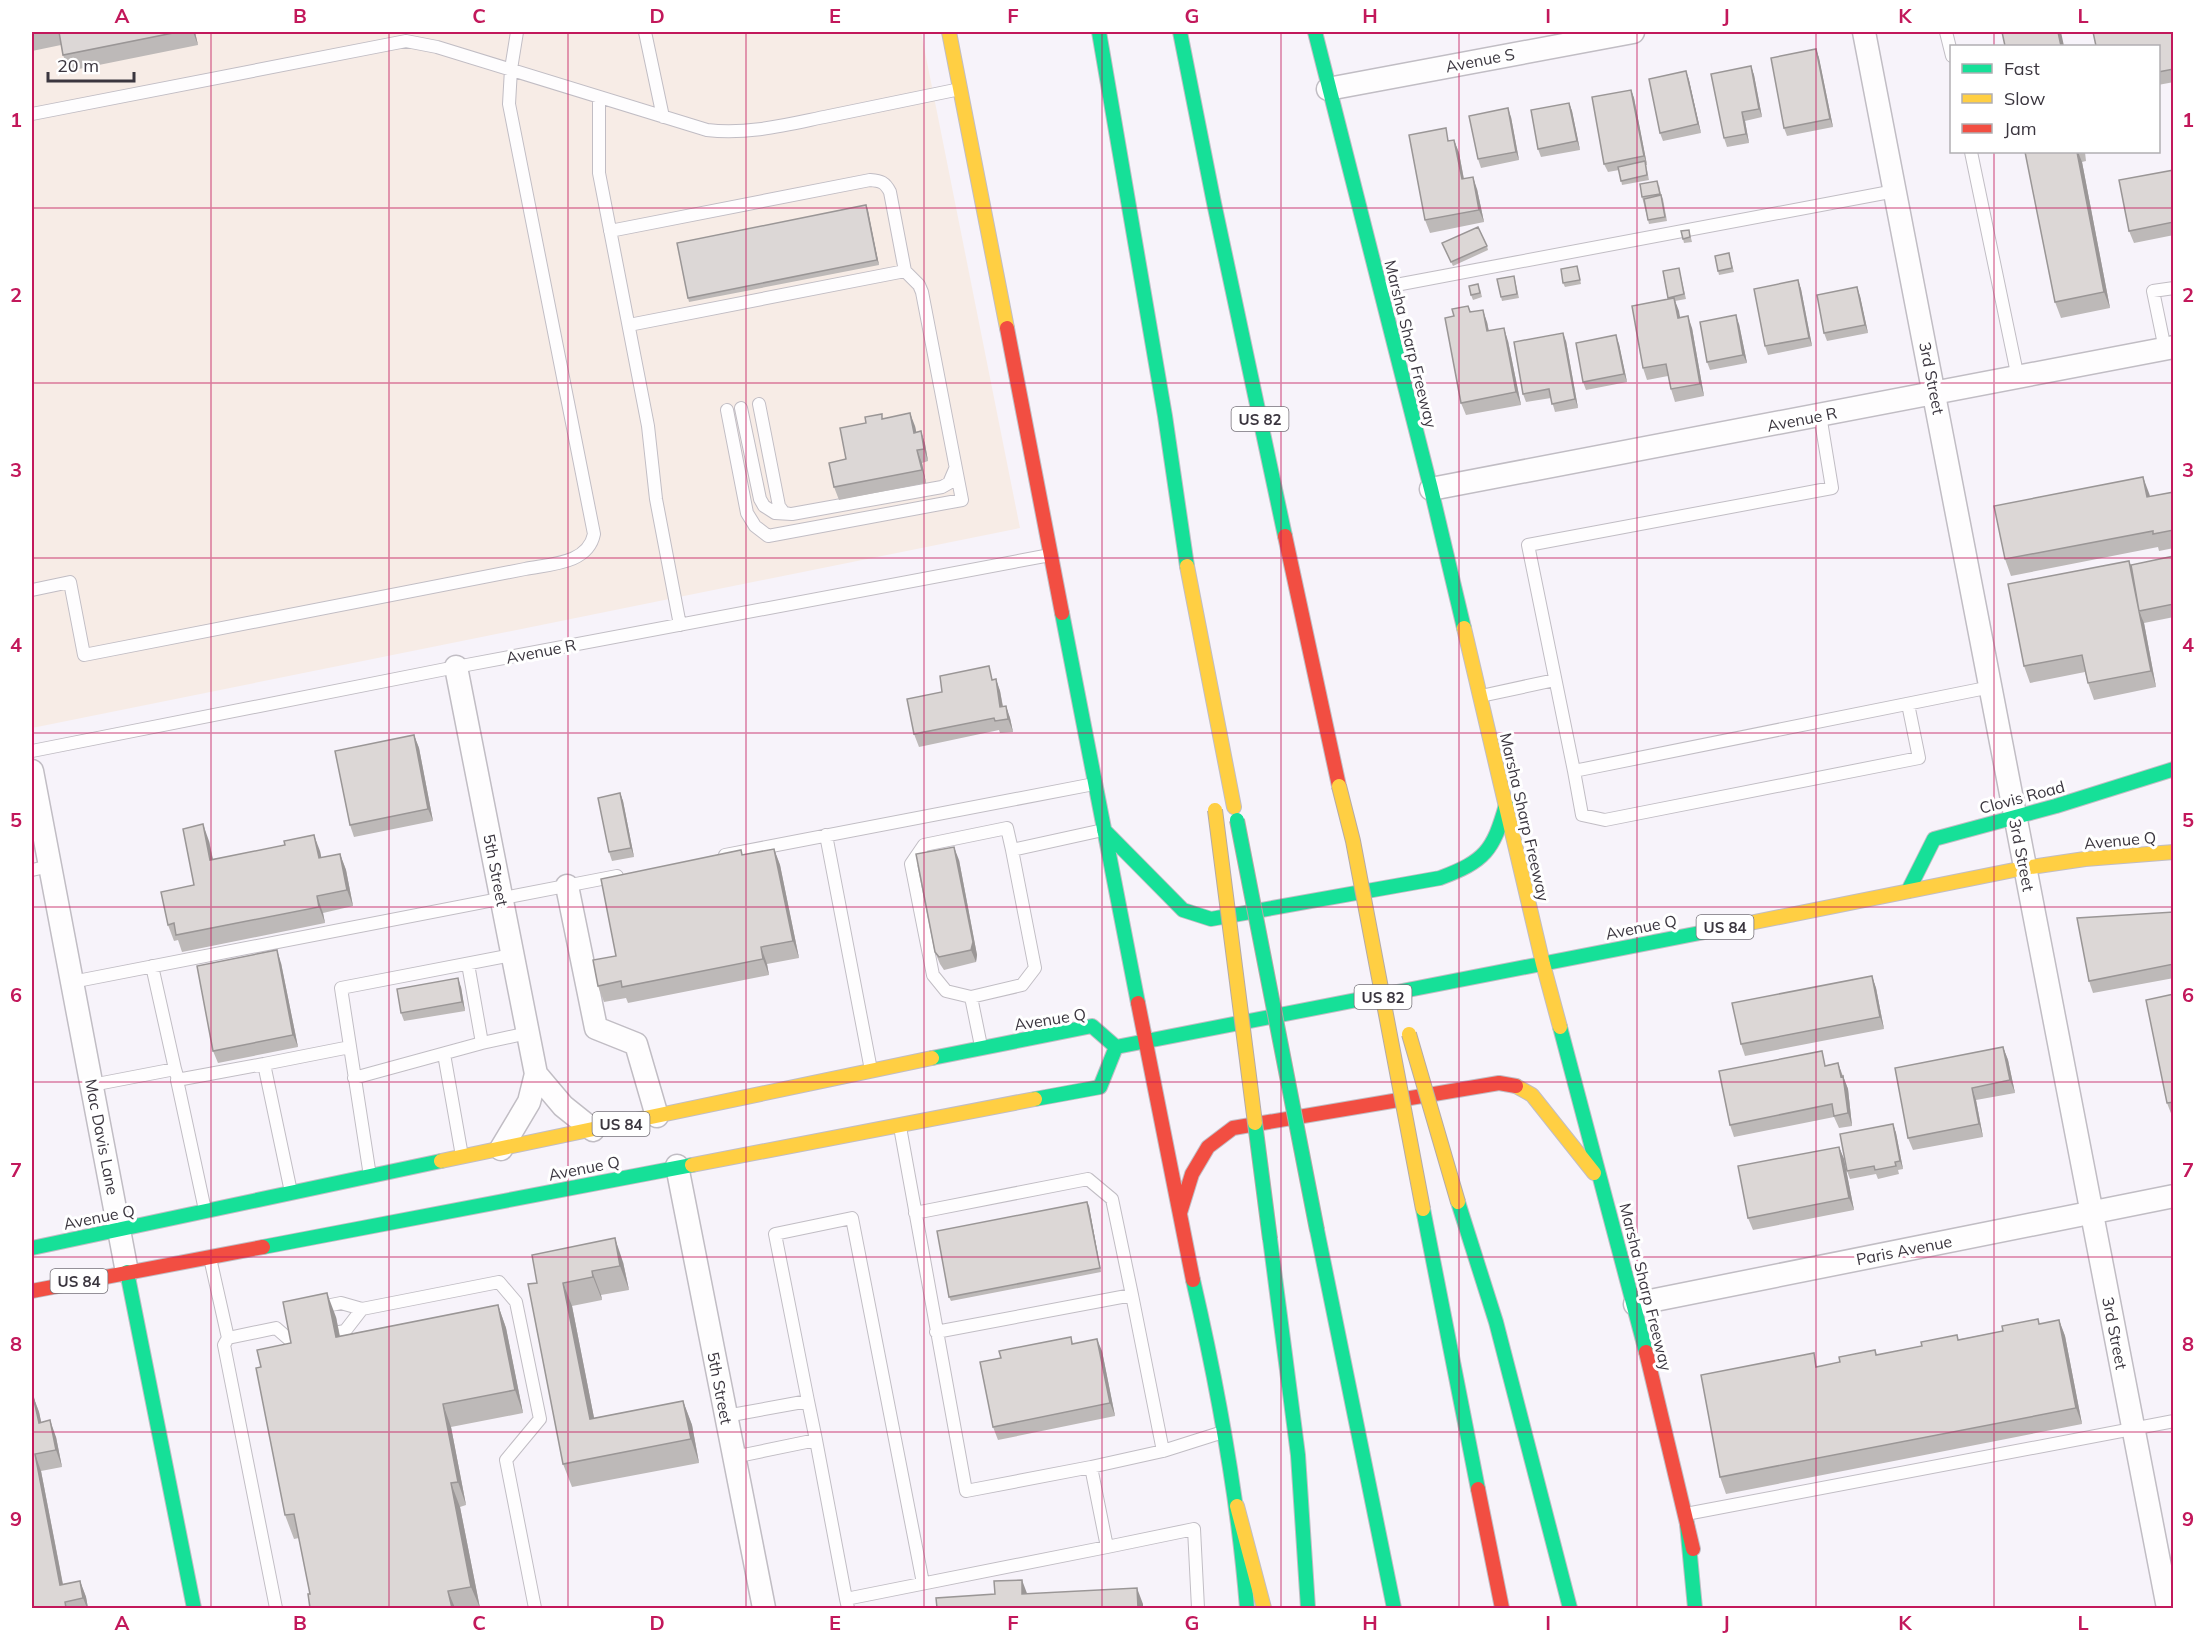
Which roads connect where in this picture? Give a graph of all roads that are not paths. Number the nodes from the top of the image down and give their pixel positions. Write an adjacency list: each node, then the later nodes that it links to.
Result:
1 (517, 32): 9 (lane)
2 (645, 32): 14 (lane)
3 (949, 32): 10 (main road)
4 (1099, 32): 33 (main road)
5 (1181, 32): 52 (main road, US 82, bridge)
6 (1315, 32): 11 (main road, Marsha Sharp Freeway)
7 (1633, 32): 11 (street, Avenue S)
8 (1864, 32): 16 (street, 3rd Street)
9 (511, 69): 12 (lane); 13 (lane); 34 (lane)
10 (960, 89): 14 (lane); 32 (main road)
11 (1328, 89): 19 (main road, Marsha Sharp Freeway)
12 (599, 98): 14 (lane); 17 (lane)
13 (32, 114)
14 (663, 117)
15 (1971, 153): 23 (lane)
16 (1895, 191): 19 (lane); 24 (street, 3rd Street)
17 (610, 231): 18 (lane); 21 (lane)
18 (905, 271): 21 (lane); 29 (lane)
19 (1379, 288): 30 (main road, Marsha Sharp Freeway)
20 (2174, 288): 22 (lane)
21 (628, 325): 35 (lane)
22 (2169, 348): 23 (street, Avenue R)
23 (2018, 378): 24 (street, Avenue R)
24 (1935, 394): 28 (street, Avenue R); 38 (street, 3rd Street)
25 (759, 404): 31 (lane)
26 (741, 408): 31 (lane)
27 (727, 410): 29 (lane)
28 (1820, 415): 30 (street, Avenue R); 37 (lane)
29 (956, 467): 31 (lane)
30 (1431, 489): 39 (main road, Marsha Sharp Freeway)
31 (792, 514)
32 (1051, 555): 35 (lane, Avenue R); 46 (main road)
33 (1188, 571): 41 (main road); 128 (main road, bridge)
34 (32, 590)
35 (680, 625): 36 (lane, Avenue R)
36 (456, 667): 42 (lane, Avenue R); 61 (street, 5th Street)
37 (1555, 680): 39 (lane); 45 (lane)
38 (1991, 687): 40 (lane); 49 (street, 3rd Street)
39 (1481, 696): 48 (main road, Marsha Sharp Freeway)
40 (1908, 704): 45 (lane); 45 (lane)
41 (1208, 742)
42 (32, 751)
43 (2174, 769): 49 (main road, Clovis Road)
44 (32, 771): 56 (street, Mac Davis Lane)
45 (1574, 771)
46 (1095, 783): 50 (main road); 51 (lane)
47 (1215, 805): 127 (main road, bridge)
48 (1506, 805): 50 (main road); 64 (main road, Marsha Sharp Freeway)
49 (2015, 816): 57 (street, 3rd Street); 60 (main road, Clovis Road)
50 (1104, 830): 53 (lane); 69 (main road)
51 (826, 836): 55 (lane); 76 (lane)
52 (1353, 841): 129 (main road, US 82, bridge); 130 (main road, bridge)
53 (1012, 850): 67 (lane); 67 (lane)
54 (2174, 852): 57 (main road, Avenue Q / US 84)
55 (710, 858)
56 (41, 868): 66 (street, Mac Davis Lane)
57 (2024, 868): 60 (main road, Avenue Q / US 84); 92 (street, 3rd Street)
58 (632, 873): 59 (lane)
59 (567, 886): 61 (lane); 81 (street)
60 (1908, 891): 64 (main road, Avenue Q / US 84)
61 (501, 899): 62 (street, 5th Street); 65 (lane)
62 (512, 955): 63 (lane); 68 (street, 5th Street)
63 (468, 964): 70 (lane); 71 (lane)
64 (1543, 964): 69 (main road, Avenue Q / US 84); 88 (main road, Marsha Sharp Freeway)
65 (152, 966): 66 (lane); 77 (lane)
66 (72, 982): 80 (street, Mac Davis Lane)
67 (971, 997): 73 (lane)
68 (528, 1033): 70 (lane); 78 (street, 5th Street)
69 (1145, 1040): 72 (main road, Avenue Q / US 84); 94 (main road)
70 (482, 1043): 74 (lane)
71 (350, 1047): 75 (lane); 79 (lane)
72 (1116, 1047): 73 (main road, Avenue Q / US 84); 82 (main road, Avenue Q / US 84)
73 (981, 1048): 76 (main road, Avenue Q / US 84)
74 (444, 1054): 79 (lane); 85 (lane)
75 (264, 1064): 77 (lane); 89 (lane)
76 (871, 1070): 81 (main road, Avenue Q / US 84)
77 (176, 1074): 80 (lane); 91 (lane)
78 (536, 1074): 83 (street, 5th Street); 84 (street, 5th Street)
79 (354, 1078): 87 (lane)
80 (92, 1085): 95 (street, Mac Davis Lane)
81 (657, 1116): 83 (main road, Avenue Q / US 84)
82 (900, 1127): 86 (main road, Avenue Q / US 84); 93 (lane)
83 (593, 1130): 84 (main road, Avenue Q / US 84)
84 (501, 1149): 85 (main road, Avenue Q / US 84)
85 (462, 1158): 87 (main road, Avenue Q / US 84)
86 (677, 1167): 97 (main road, Avenue Q / US 84); 107 (street, 5th Street)
87 (370, 1177): 89 (main road, Avenue Q / US 84)
88 (1602, 1183): 94 (main road); 101 (main road, Marsha Sharp Freeway)
89 (291, 1194): 91 (main road, Avenue Q / US 84)
90 (2174, 1196): 92 (street, Paris Avenue)
91 (205, 1212): 95 (main road, Avenue Q / US 84)
92 (2092, 1212): 101 (street, Paris Avenue); 109 (street, 3rd Street)
93 (915, 1213): 100 (lane); 104 (lane)
94 (1179, 1215): 110 (main road)
95 (119, 1230): 96 (main road, Avenue Q / US 84); 98 (street, Mac Davis Lane)
96 (32, 1248)
97 (210, 1257): 98 (main road, Avenue Q / US 84); 105 (lane)
98 (127, 1272): 99 (main road, Avenue Q / US 84); 120 (main road, Mac Davis Lane)
99 (32, 1290)
100 (1132, 1295): 104 (lane); 112 (lane)
101 (1635, 1304): 116 (main road, Marsha Sharp Freeway)
102 (362, 1309): 103 (lane); 105 (lane); 122 (lane)
103 (300, 1311)
104 (936, 1332): 114 (lane)
105 (228, 1338): 121 (lane)
106 (808, 1401): 107 (lane); 111 (lane); 118 (lane)
107 (726, 1416): 113 (street, 5th Street)
108 (2174, 1421): 109 (lane)
109 (2133, 1429): 116 (lane); 133 (street, 3rd Street)
110 (1224, 1431): 112 (lane); 115 (main road)
111 (816, 1440): 113 (lane); 119 (lane)
112 (1163, 1451): 114 (lane)
113 (734, 1457): 123 (street, 5th Street)
114 (1091, 1467): 117 (lane)
115 (1237, 1506): 125 (main road); 126 (main road)
116 (1686, 1519): 131 (main road); 132 (main road, Marsha Sharp Freeway)
117 (1107, 1547): 118 (lane); 124 (lane)
118 (923, 1584): 119 (lane)
119 (847, 1604)
120 (194, 1608)
121 (276, 1608)
122 (535, 1608)
123 (764, 1608)
124 (1198, 1608)
125 (1247, 1608)
126 (1264, 1608)
127 (1308, 1608)
128 (1394, 1608)
129 (1502, 1608)
130 (1570, 1608)
131 (1695, 1608)
132 (1708, 1608)
133 (2168, 1608)

